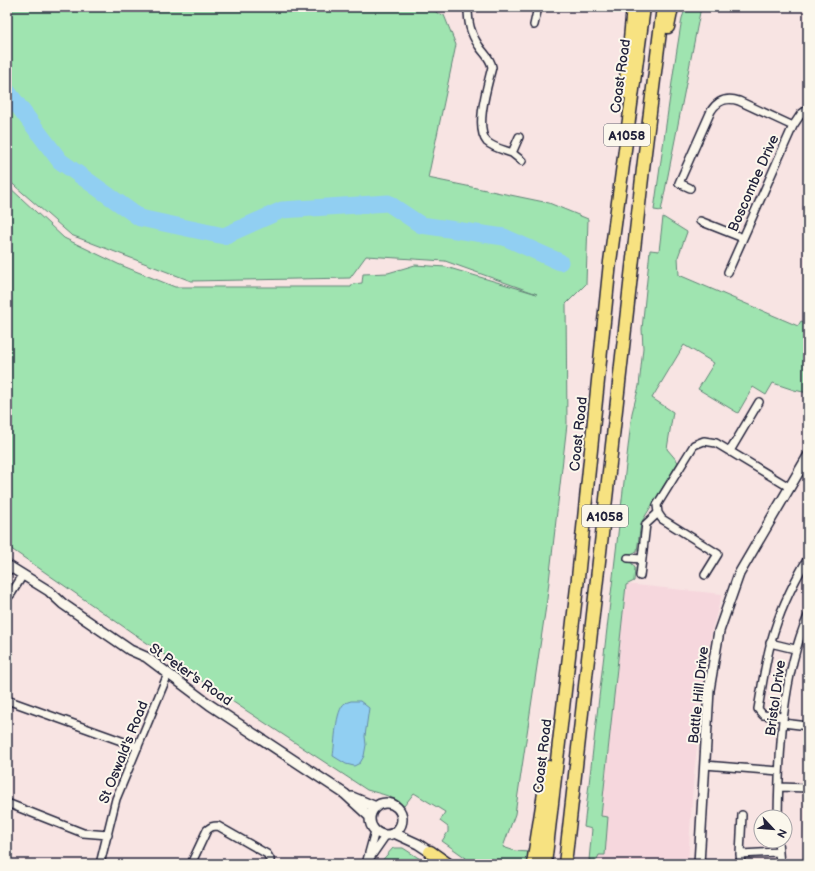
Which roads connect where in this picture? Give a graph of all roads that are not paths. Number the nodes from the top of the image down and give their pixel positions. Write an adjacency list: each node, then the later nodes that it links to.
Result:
1 (468, 7): 11 (street)
2 (535, 7): 7 (street)
3 (633, 7): 17 (highway)
4 (644, 7): 17 (highway, Coast Road / A1058)
5 (663, 7): 13 (highway, A1058)
6 (672, 7): 13 (highway)
7 (534, 25)
8 (808, 110): 9 (street, Boscombe Drive)
9 (793, 126): 14 (street); 16 (street, Boscombe Drive)
10 (519, 137): 11 (street)
11 (512, 153): 12 (street)
12 (522, 161)
13 (642, 169): 67 (highway, A1058)
14 (690, 188)
15 (700, 221): 16 (street)
16 (743, 238): 18 (street, Boscombe Drive)
17 (610, 262): 31 (highway, Coast Road / A1058)
18 (728, 272)
19 (759, 402): 20 (street)
20 (730, 451): 22 (street); 23 (street)
21 (808, 456): 22 (street, Battle Hill Drive)
22 (789, 486): 42 (street, Battle Hill Drive)
23 (658, 513): 25 (street); 29 (street)
24 (628, 558): 25 (street)
25 (642, 559): 30 (street)
26 (807, 560): 35 (street)
27 (7, 565): 28 (street, St Peter's Road)
28 (23, 575): 32 (street); 37 (street, St Peter's Road)
29 (705, 575)
30 (640, 576)
31 (578, 578): 65 (highway); 66 (highway, Coast Road / A1058)
32 (7, 598)
33 (808, 616): 34 (street, Bristol Drive)
34 (805, 629): 36 (street, Bristol Drive)
35 (770, 643): 36 (street); 39 (street)
36 (795, 649): 39 (street, Bristol Drive)
37 (168, 674): 41 (street, St Oswald's Road); 46 (street, St Peter's Road)
38 (7, 700): 41 (street)
39 (783, 720): 40 (street); 43 (street, Bristol Drive)
40 (808, 726)
41 (138, 747): 55 (street, St Oswald's Road)
42 (705, 765): 43 (street); 68 (street, Battle Hill Drive)
43 (779, 771): 44 (street, Bristol Drive)
44 (779, 786): 45 (street); 49 (street, Bristol Drive)
45 (808, 788)
46 (345, 794): 48 (street, St Peter's Road); 51 (street, St Peter's Road)
47 (7, 803): 55 (street)
48 (376, 807): 51 (street); 52 (street, St Peter's Road)
49 (778, 809)
50 (742, 815): 59 (street)
51 (370, 817): 53 (street, St Peter's Road)
52 (401, 825): 54 (street); 56 (street, St Peter's Road)
53 (375, 831): 54 (street, St Peter's Road); 60 (street)
54 (390, 834): 56 (street, St Peter's Road); 60 (street)
55 (108, 835): 61 (street, St Oswald's Road)
56 (418, 844): 57 (street, St Peter's Road)
57 (430, 852): 64 (highway)
58 (778, 852): 59 (street); 70 (street)
59 (740, 854): 69 (street)
60 (367, 862)
61 (100, 864)
62 (191, 864): 63 (street)
63 (270, 864)
64 (447, 864)
65 (533, 864)
66 (545, 864)
67 (565, 864)
68 (699, 864)
69 (742, 864)
70 (780, 864)

